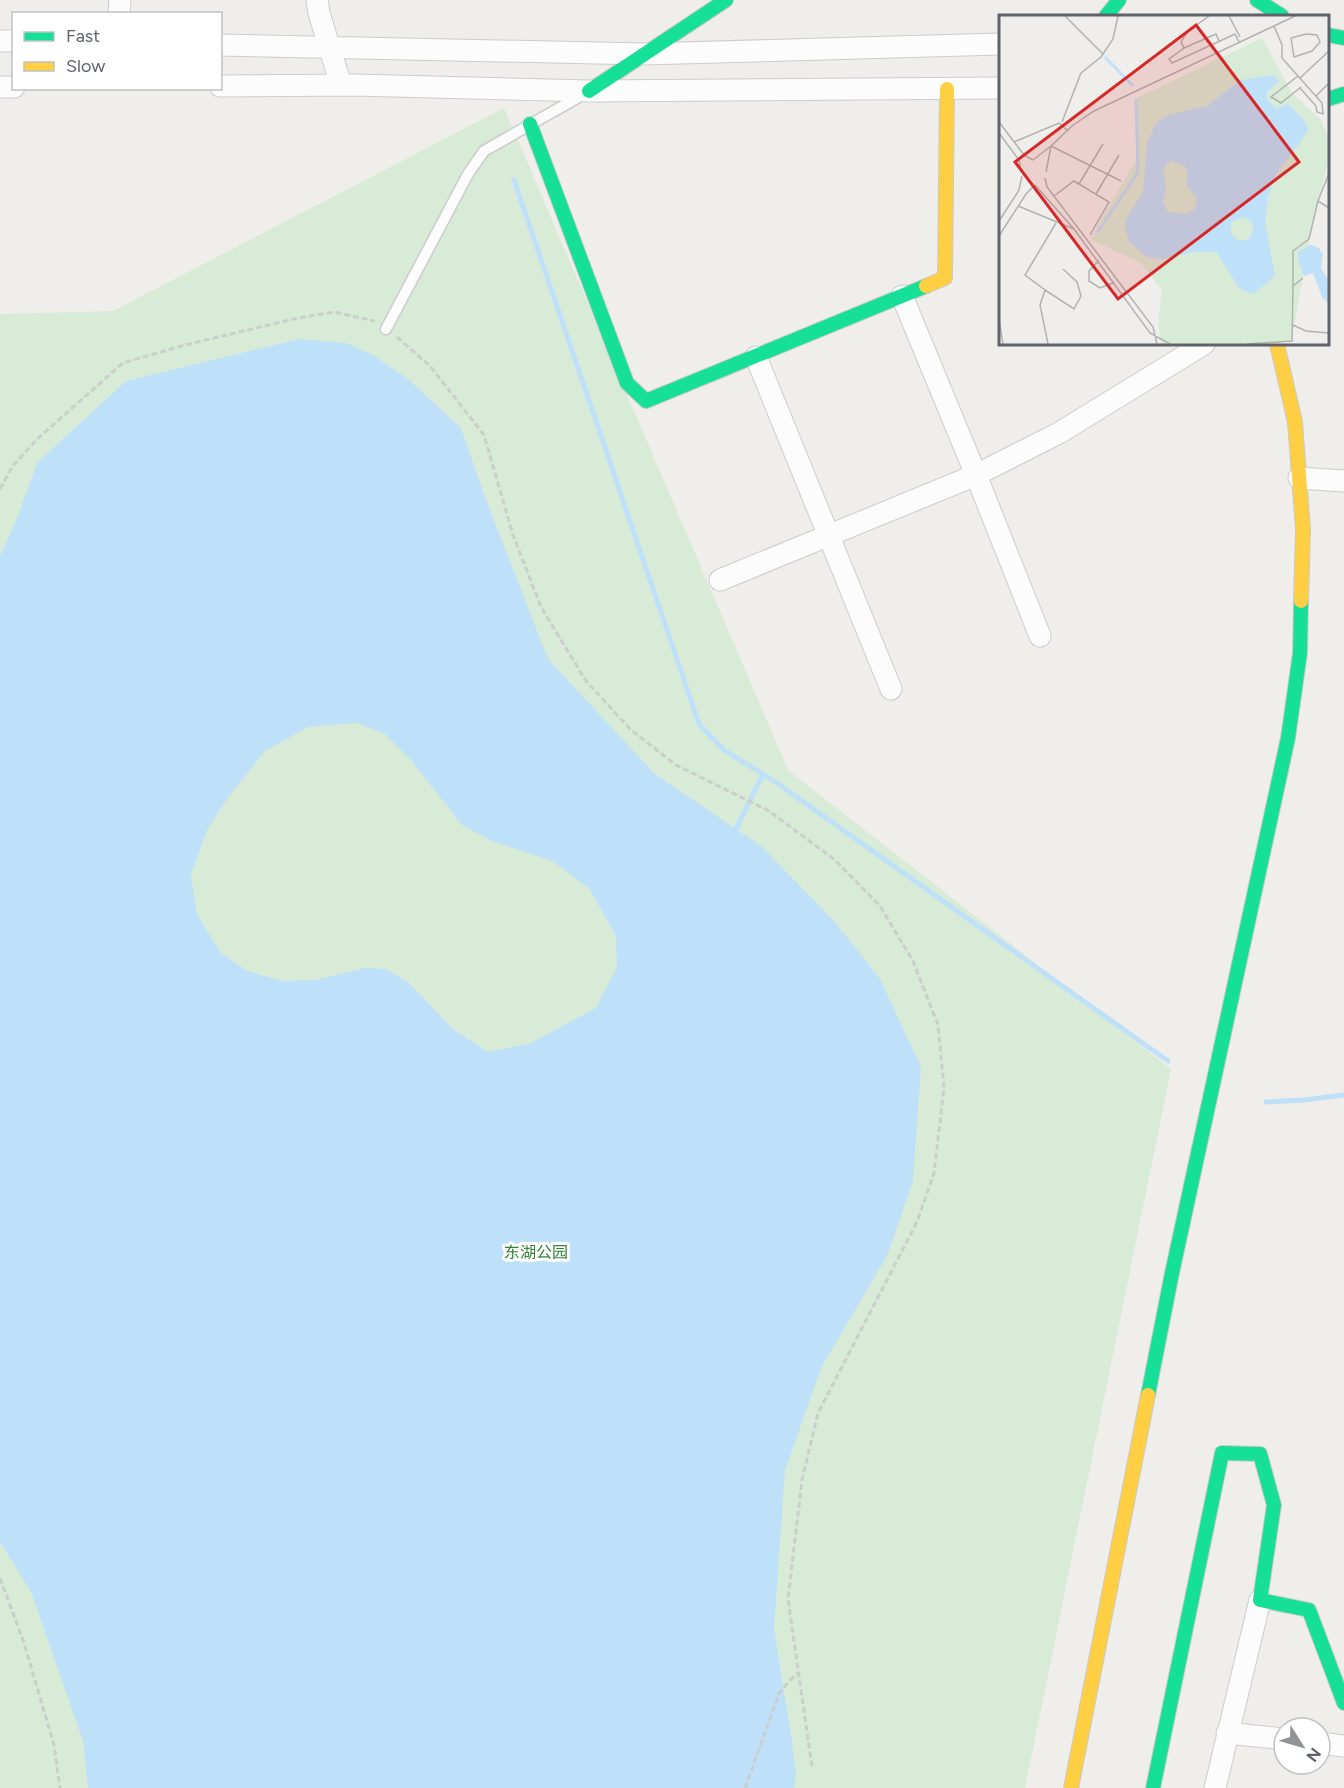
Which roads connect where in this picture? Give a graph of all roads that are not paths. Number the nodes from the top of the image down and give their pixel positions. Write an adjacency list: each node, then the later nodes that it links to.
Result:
1 (317, 0): 14 (street)
2 (726, 0): 15 (main road)
3 (1104, 0): 6 (main road)
4 (1119, 0): 7 (main road)
5 (1256, 0): 8 (main road); 9 (main road)
6 (1105, 15)
7 (1106, 15)
8 (1268, 15)
9 (1280, 15)
10 (1329, 35): 11 (main road)
11 (1344, 38)
12 (999, 44): 15 (street)
13 (222, 45): 14 (street)
14 (330, 48): 15 (street); 16 (street)
15 (644, 54): 20 (main road)
16 (341, 85): 17 (street); 20 (street)
17 (222, 86)
18 (999, 88): 19 (street)
19 (947, 89): 20 (street); 24 (main road)
20 (589, 91): 23 (lane)
21 (1344, 94): 22 (main road)
22 (1329, 99)
23 (530, 124): 25 (lane); 28 (main road)
24 (902, 296): 28 (main road); 29 (street)
25 (386, 329)
26 (1202, 345): 29 (street)
27 (1277, 345): 30 (main road)
28 (756, 357): 32 (street)
29 (976, 475): 32 (street); 34 (street)
30 (1299, 478): 31 (street); 40 (main road)
31 (1344, 481)
32 (829, 536): 33 (street); 35 (street)
33 (720, 580)
34 (1040, 636)
35 (891, 689)
36 (1260, 1600): 37 (main road); 38 (street); 41 (main road)
37 (1344, 1703)
38 (1227, 1733): 39 (street); 42 (street)
39 (1272, 1738)
40 (1071, 1788)
41 (1154, 1788)
42 (1215, 1788)

